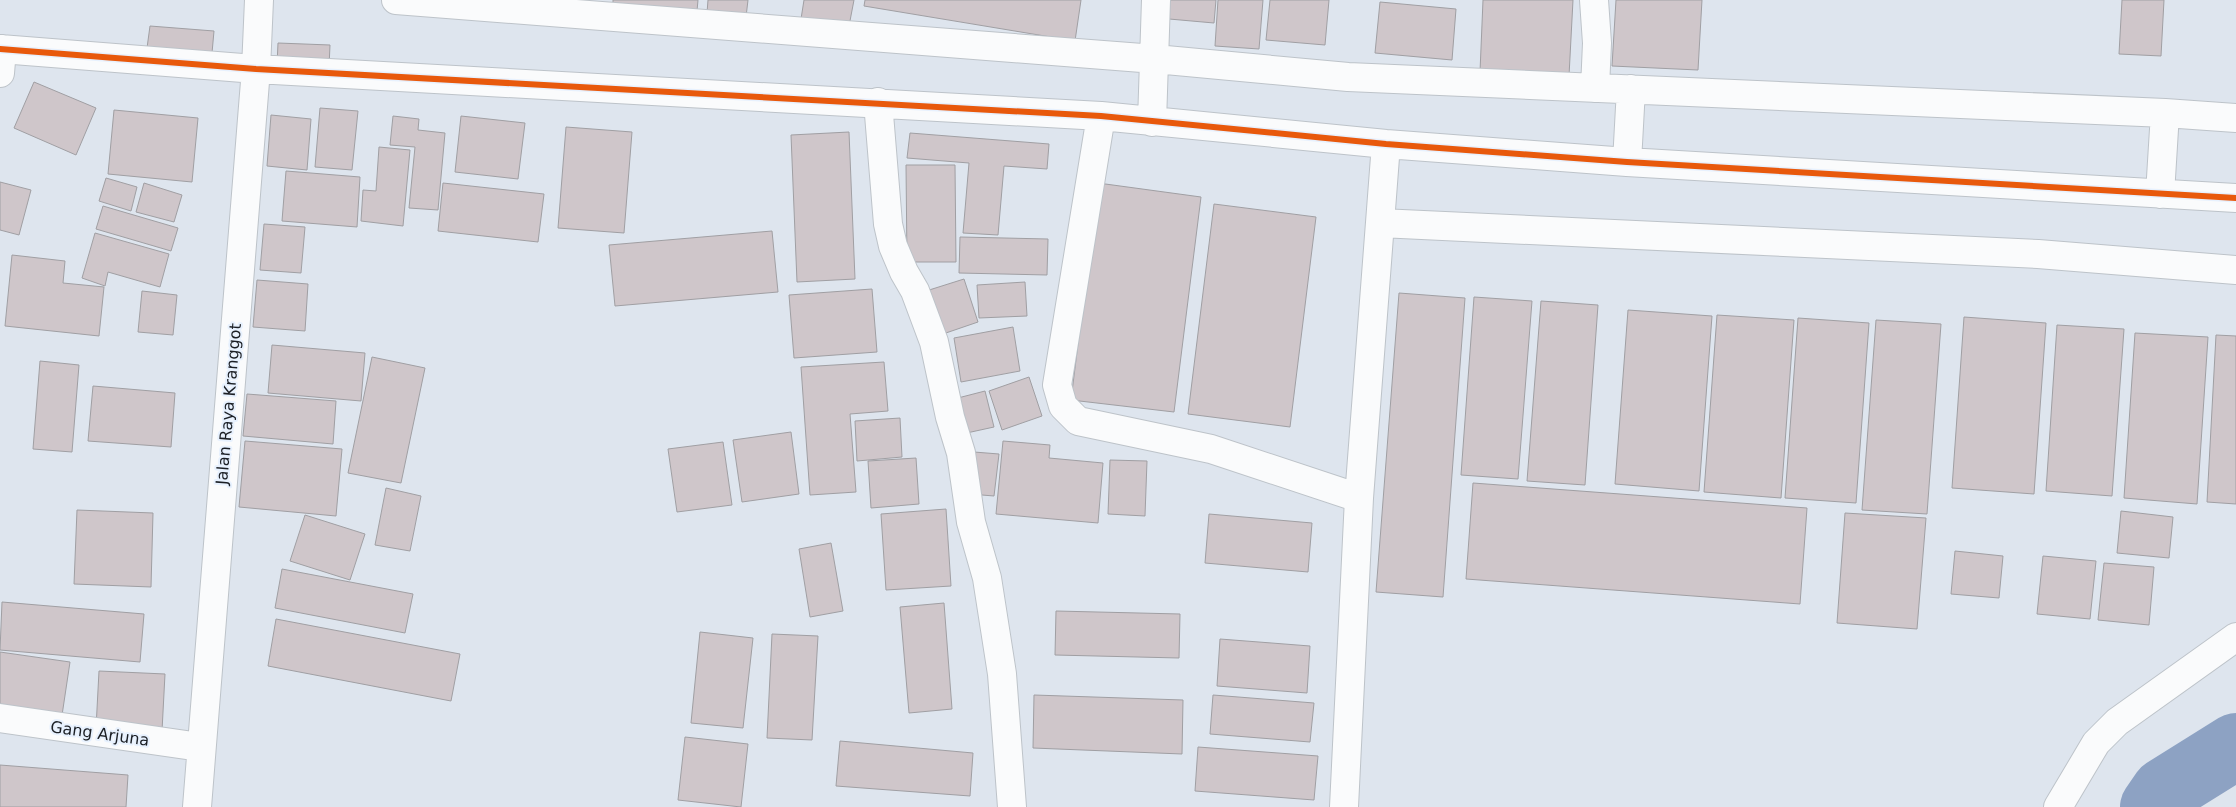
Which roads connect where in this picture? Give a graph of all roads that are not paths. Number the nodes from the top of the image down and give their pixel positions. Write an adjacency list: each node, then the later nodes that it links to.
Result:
1 (396, 0): 7 (street)
2 (1156, 0): 7 (street)
3 (1594, 0): 8 (street)
4 (258, 1): 6 (street, Jalan Raya Kranggot)
5 (1, 57): 6 (street)
6 (256, 59): 10 (street); 24 (street, Jalan Raya Kranggot)
7 (1155, 65): 8 (street); 11 (street)
8 (1595, 88): 9 (street)
9 (1630, 94): 14 (street); 16 (street)
10 (878, 102): 12 (street); 26 (street)
11 (1153, 115): 12 (street); 15 (street)
12 (1101, 116): 21 (street)
13 (2236, 118): 14 (street)
14 (2164, 128): 17 (street)
15 (1386, 144): 16 (street); 19 (street)
16 (1628, 153): 17 (street)
17 (2160, 194): 18 (street)
18 (2236, 198)
19 (1380, 223): 20 (street); 21 (street)
20 (2236, 270)
21 (1359, 498): 27 (street)
22 (2236, 637): 28 (street)
23 (0, 718): 24 (street, Gang Arjuna)
24 (200, 747): 25 (street, Jalan Raya Kranggot)
25 (196, 807)
26 (1012, 807)
27 (1344, 807)
28 (2058, 807)

